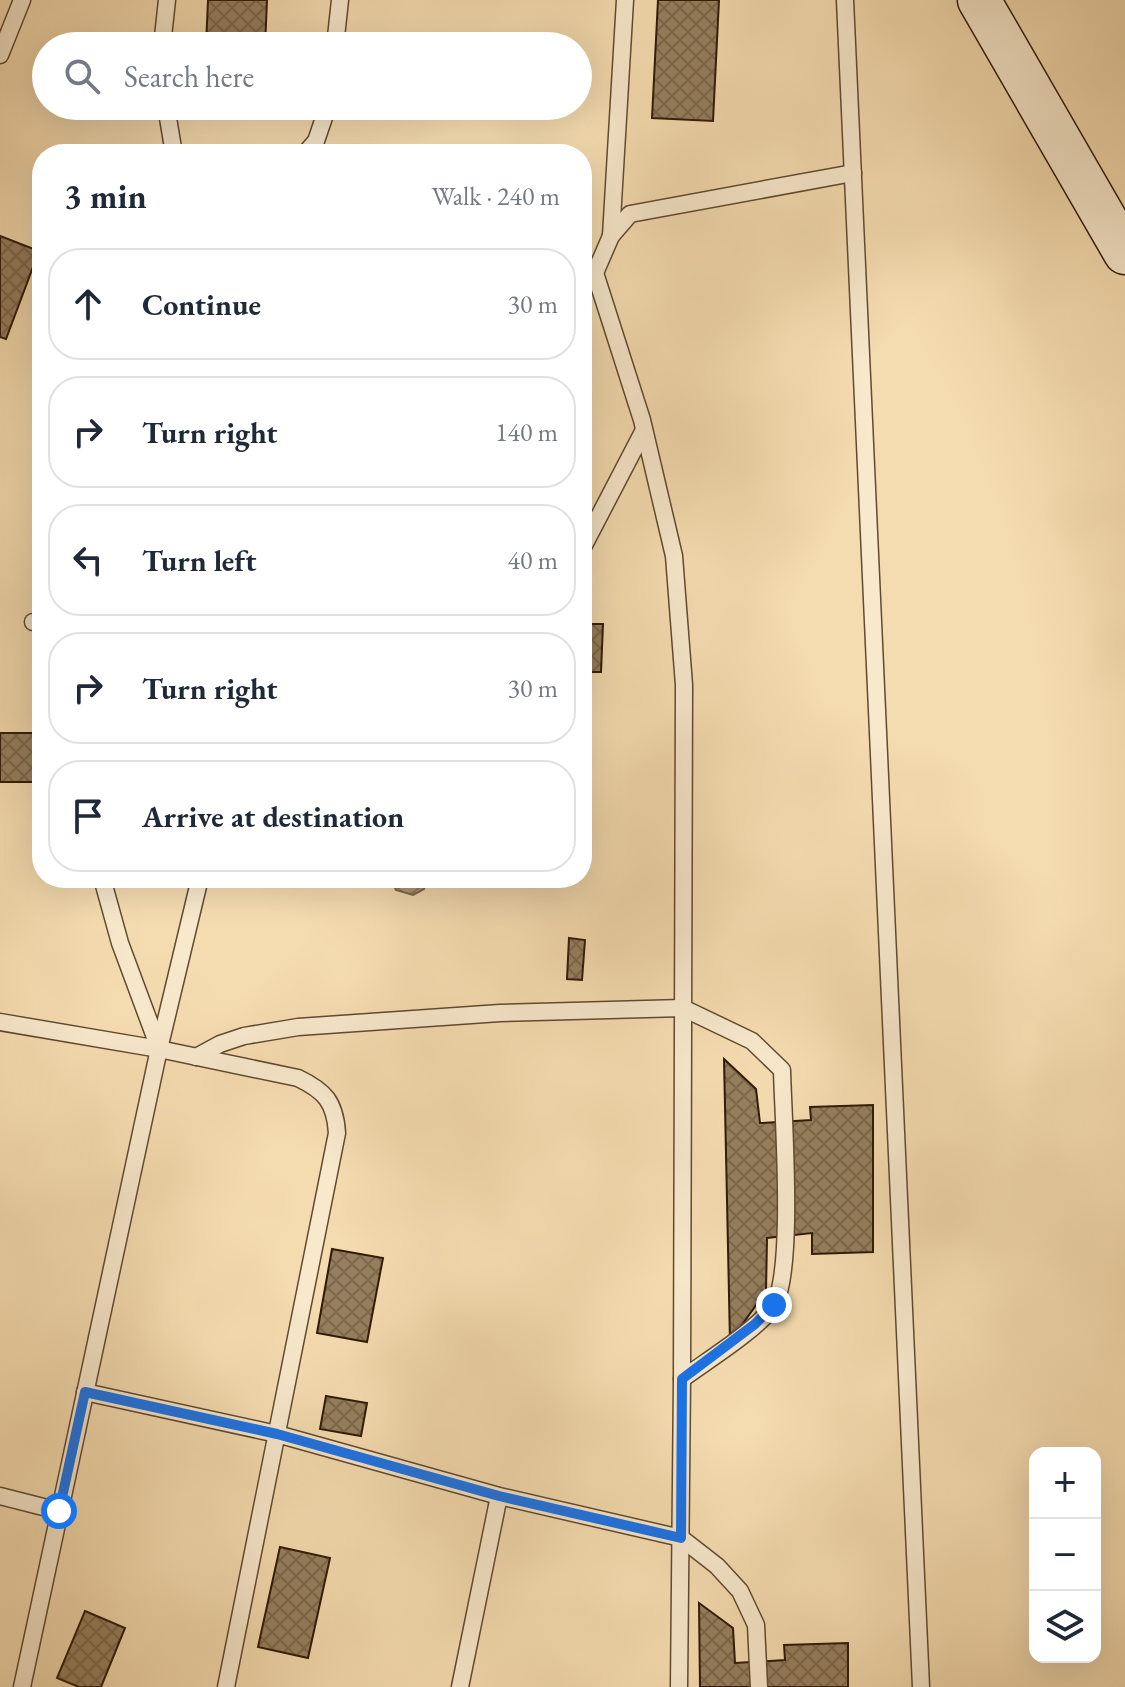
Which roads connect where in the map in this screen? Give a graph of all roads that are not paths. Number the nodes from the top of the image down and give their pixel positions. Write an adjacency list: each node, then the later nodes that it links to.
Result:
1 (22, 0): 9 (lane)
2 (167, 0): 7 (lane)
3 (340, 0): 8 (lane)
4 (625, 0): 15 (lane)
5 (845, 0): 14 (lane)
6 (979, 0): 16 (street)
7 (164, 32)
8 (337, 32)
9 (0, 55)
10 (168, 120): 12 (lane)
11 (323, 120): 13 (lane)
12 (172, 144)
13 (313, 144)
14 (853, 173): 15 (lane); 39 (lane)
15 (611, 236): 17 (lane)
16 (1125, 253)
17 (595, 273): 18 (lane); 19 (lane)
18 (592, 276)
19 (644, 430): 20 (lane); 23 (lane)
20 (592, 530)
21 (105, 888): 25 (lane)
22 (198, 888): 25 (lane)
23 (683, 1008): 26 (lane); 27 (lane); 27 (lane)
24 (0, 1022): 25 (lane)
25 (159, 1049): 26 (lane); 28 (lane)
26 (196, 1057): 29 (lane)
27 (682, 1379): 33 (lane)
28 (85, 1392): 29 (lane); 32 (lane)
29 (277, 1434): 31 (lane); 35 (lane)
30 (0, 1496): 32 (lane)
31 (499, 1496): 33 (lane); 36 (lane)
32 (59, 1511): 34 (lane)
33 (681, 1538): 37 (lane); 38 (lane)
34 (22, 1687)
35 (226, 1687)
36 (460, 1687)
37 (679, 1687)
38 (759, 1687)
39 (921, 1687)

